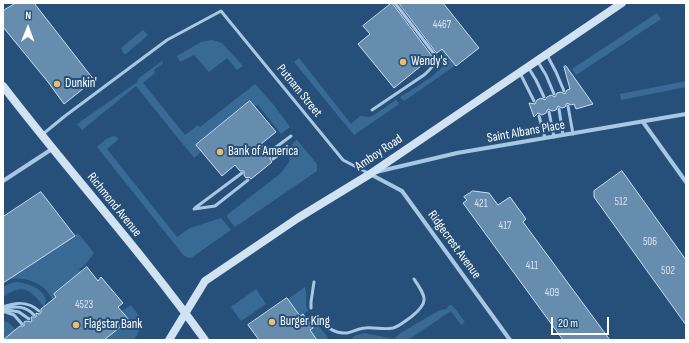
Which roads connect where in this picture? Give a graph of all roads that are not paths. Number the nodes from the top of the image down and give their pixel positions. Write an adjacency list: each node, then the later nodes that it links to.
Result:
1 (396, 3): 14 (lane)
2 (622, 3): 3 (main road, Amboy Road)
3 (547, 55): 4 (main road, Amboy Road); 8 (lane)
4 (538, 61): 5 (main road, Amboy Road); 9 (lane)
5 (528, 67): 6 (main road, Amboy Road); 10 (lane)
6 (520, 73): 11 (lane); 30 (main road, Amboy Road)
7 (3, 86): 21 (main road, Richmond Avenue)
8 (564, 91)
9 (554, 94)
10 (544, 98)
11 (534, 101)
12 (568, 106): 19 (lane)
13 (559, 109): 20 (lane)
14 (372, 110)
15 (549, 112): 23 (lane)
16 (686, 114): 18 (street, Saint Albans Place)
17 (539, 116): 24 (lane)
18 (643, 122): 19 (street, Saint Albans Place); 33 (street)
19 (573, 134): 20 (street, Saint Albans Place)
20 (563, 135): 23 (street, Saint Albans Place)
21 (41, 136): 26 (main road, Richmond Avenue); 30 (lane, Putnam Street)
22 (291, 136): 27 (lane)
23 (554, 137): 24 (street, Saint Albans Place)
24 (545, 138): 30 (street, Saint Albans Place)
25 (288, 147): 28 (lane)
26 (52, 149): 32 (street); 39 (main road, Richmond Avenue)
27 (268, 153)
28 (273, 159)
29 (242, 173): 31 (lane)
30 (370, 174): 39 (main road, Amboy Road); 46 (street, Ridgecrest Avenue)
31 (248, 180)
32 (3, 181)
33 (686, 182)
34 (414, 279): 42 (lane)
35 (314, 282): 36 (lane)
36 (311, 308)
37 (3, 309): 38 (lane); 40 (lane); 41 (lane); 43 (lane)
38 (39, 311)
39 (185, 313): 44 (main road, Amboy Road); 45 (main road, Richmond Avenue)
40 (34, 314)
41 (29, 319)
42 (318, 319)
43 (22, 324)
44 (169, 340)
45 (205, 340)
46 (510, 340)

